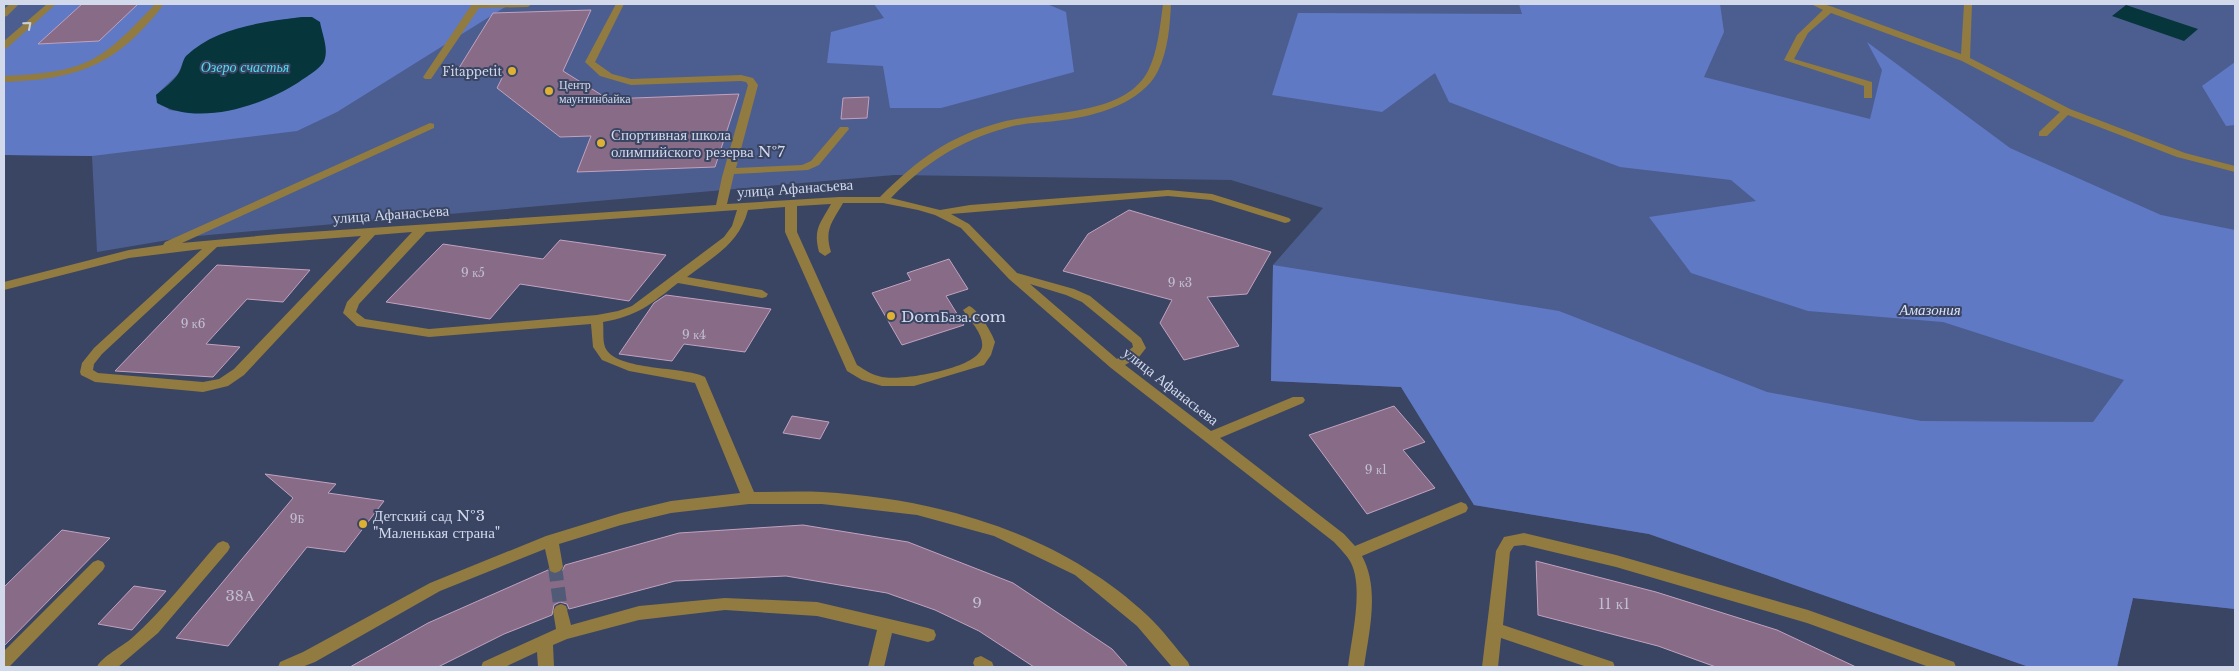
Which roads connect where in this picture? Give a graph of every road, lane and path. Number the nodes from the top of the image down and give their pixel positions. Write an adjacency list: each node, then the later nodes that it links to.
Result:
1 (15, 4): 10 (street)
2 (52, 4): 11 (street, one-way to 2)
3 (160, 4): 14 (street)
4 (528, 4): 13 (street)
5 (620, 4): 21 (street)
6 (1167, 4): 23 (street)
7 (1815, 4): 9 (street)
8 (1968, 4): 12 (street)
9 (1830, 9): 12 (street); 15 (street)
10 (4, 14)
11 (4, 46)
12 (1965, 59): 16 (street)
13 (428, 77)
14 (4, 79)
15 (1868, 96)
16 (2066, 111): 19 (street); 20 (street)
17 (430, 126): 32 (street)
18 (844, 129): 21 (street)
19 (2043, 134)
20 (2235, 169)
21 (730, 170): 26 (street)
22 (839, 200): 23 (street, улица Афанасьева); 24 (street, улица Афанасьева); 33 (street)
23 (883, 200): 27 (street, улица Афанасьева)
24 (791, 204): 25 (street, улица Афанасьева); 38 (street)
25 (743, 208): 26 (street, улица Афанасьева); 35 (street)
26 (721, 209): 29 (street, улица Афанасьева)
27 (939, 213): 28 (street); 34 (street, улица Афанасьева)
28 (1285, 220)
29 (423, 228): 30 (street, улица Афанасьева); 39 (street)
30 (371, 232): 31 (street, улица Афанасьева); 31 (street)
31 (214, 244): 32 (street, улица Афанасьева)
32 (162, 249): 36 (street, улица Афанасьева)
33 (825, 252)
34 (1013, 276): 40 (street, улица Афанасьева); 40 (street)
35 (676, 279): 37 (street); 39 (street)
36 (4, 286)
37 (762, 294)
38 (969, 310)
39 (597, 319): 43 (street)
40 (1116, 365): 42 (street, улица Афанасьева)
41 (1298, 400): 42 (street)
42 (1210, 437): 47 (street, улица Афанасьева)
43 (749, 498): 45 (street); 62 (street)
44 (1461, 508): 47 (street)
45 (551, 540): 49 (street); 58 (street)
46 (223, 547): 57 (street)
47 (1352, 552): 63 (street, улица Афанасьева)
48 (98, 566): 56 (street)
49 (555, 568)
50 (560, 611): 53 (street)
51 (886, 625): 53 (street); 54 (street); 61 (street)
52 (1494, 629): 64 (street); 65 (street); 66 (street)
53 (564, 633): 55 (street)
54 (928, 635)
55 (545, 641): 59 (street); 60 (street)
56 (4, 661)
57 (105, 667)
58 (286, 667)
59 (489, 667)
60 (546, 667)
61 (876, 667)
62 (1182, 667)
63 (1356, 667)
64 (1490, 667)
65 (1607, 667)
66 (1948, 667)

